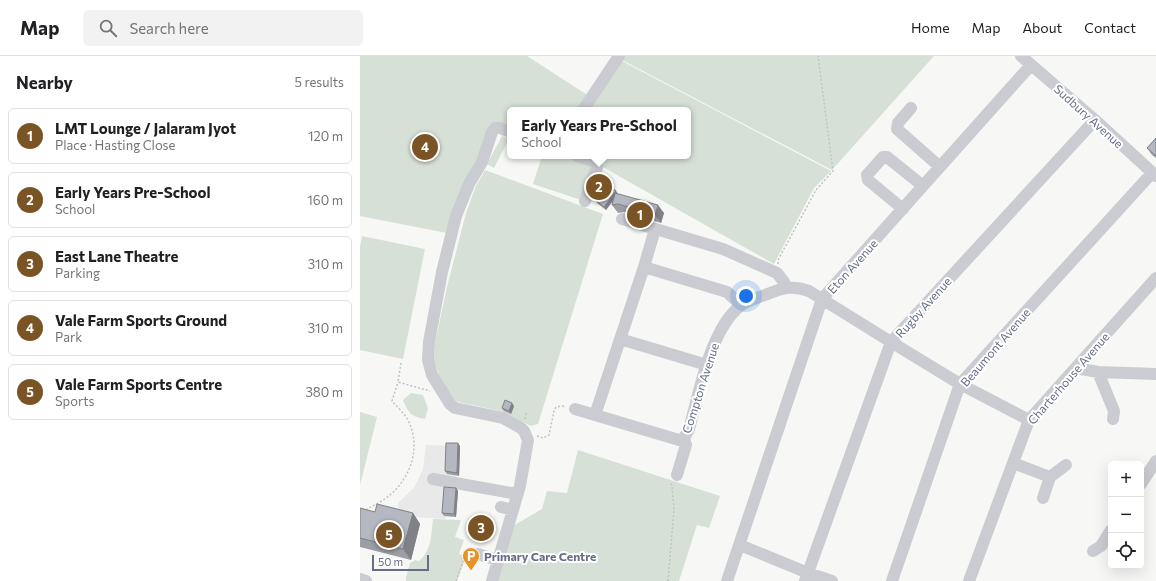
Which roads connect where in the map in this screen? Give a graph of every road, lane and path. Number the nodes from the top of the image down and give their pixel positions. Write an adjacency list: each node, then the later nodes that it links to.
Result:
1 (619, 56): 5 (street)
2 (818, 56): 20 (path)
3 (1021, 56): 4 (street, Sudbury Avenue)
4 (1031, 65): 9 (street, Sudbury Avenue); 12 (street, Eton Avenue)
5 (593, 93): 6 (street); 7 (street)
6 (577, 107)
7 (585, 107)
8 (911, 108): 12 (street)
9 (1094, 120): 13 (street, Sudbury Avenue); 26 (street, Rugby Avenue)
10 (507, 131): 39 (street)
11 (586, 159): 15 (street)
12 (940, 167): 14 (street, Eton Avenue)
13 (1154, 174): 33 (street, Beaumont Avenue)
14 (923, 186): 16 (street, Eton Avenue); 16 (street)
15 (585, 201)
16 (903, 209): 23 (street, Eton Avenue)
17 (622, 219): 20 (street)
18 (653, 236): 19 (street)
19 (644, 267): 24 (street); 25 (street)
20 (772, 268): 22 (street)
21 (1156, 278): 29 (street, Charterhouse Avenue)
22 (786, 288): 23 (street); 24 (street, Compton Avenue)
23 (822, 300): 26 (street); 52 (street, Eton Avenue)
24 (741, 305): 28 (street, Compton Avenue)
25 (620, 339): 28 (street); 36 (street)
26 (891, 342): 33 (street); 57 (street, Rugby Avenue)
27 (401, 363): 32 (path)
28 (706, 365): 40 (street, Compton Avenue)
29 (1076, 368): 30 (street); 38 (street, Charterhouse Avenue)
30 (1098, 372): 31 (street); 37 (street)
31 (1156, 374)
32 (398, 382): 34 (path); 50 (path)
33 (960, 384): 38 (street); 65 (street, Beaumont Avenue)
34 (431, 392)
35 (575, 409): 36 (street, Compton Avenue); 39 (path)
36 (595, 415): 40 (street, Compton Avenue)
37 (1113, 419)
38 (1029, 420): 42 (street, Charterhouse Avenue)
39 (524, 431): 48 (street)
40 (684, 438): 44 (street)
41 (1156, 461): 47 (street)
42 (1013, 463): 45 (street); 66 (street, Charterhouse Avenue)
43 (1066, 465): 45 (street)
44 (673, 477): 62 (path)
45 (1050, 477): 49 (street)
46 (433, 479): 48 (street)
47 (1144, 479)
48 (512, 490): 56 (street)
49 (1043, 498)
50 (364, 511)
51 (1109, 533): 53 (street)
52 (740, 545): 57 (street); 63 (street, Eton Avenue)
53 (1093, 551)
54 (478, 554): 56 (street)
55 (465, 556): 60 (path)
56 (497, 560): 61 (street)
57 (806, 577): 64 (street)
58 (360, 580): 59 (street)
59 (366, 581)
60 (456, 581)
61 (492, 581)
62 (668, 581)
63 (728, 581)
64 (832, 581)
65 (892, 581)
66 (969, 581)

